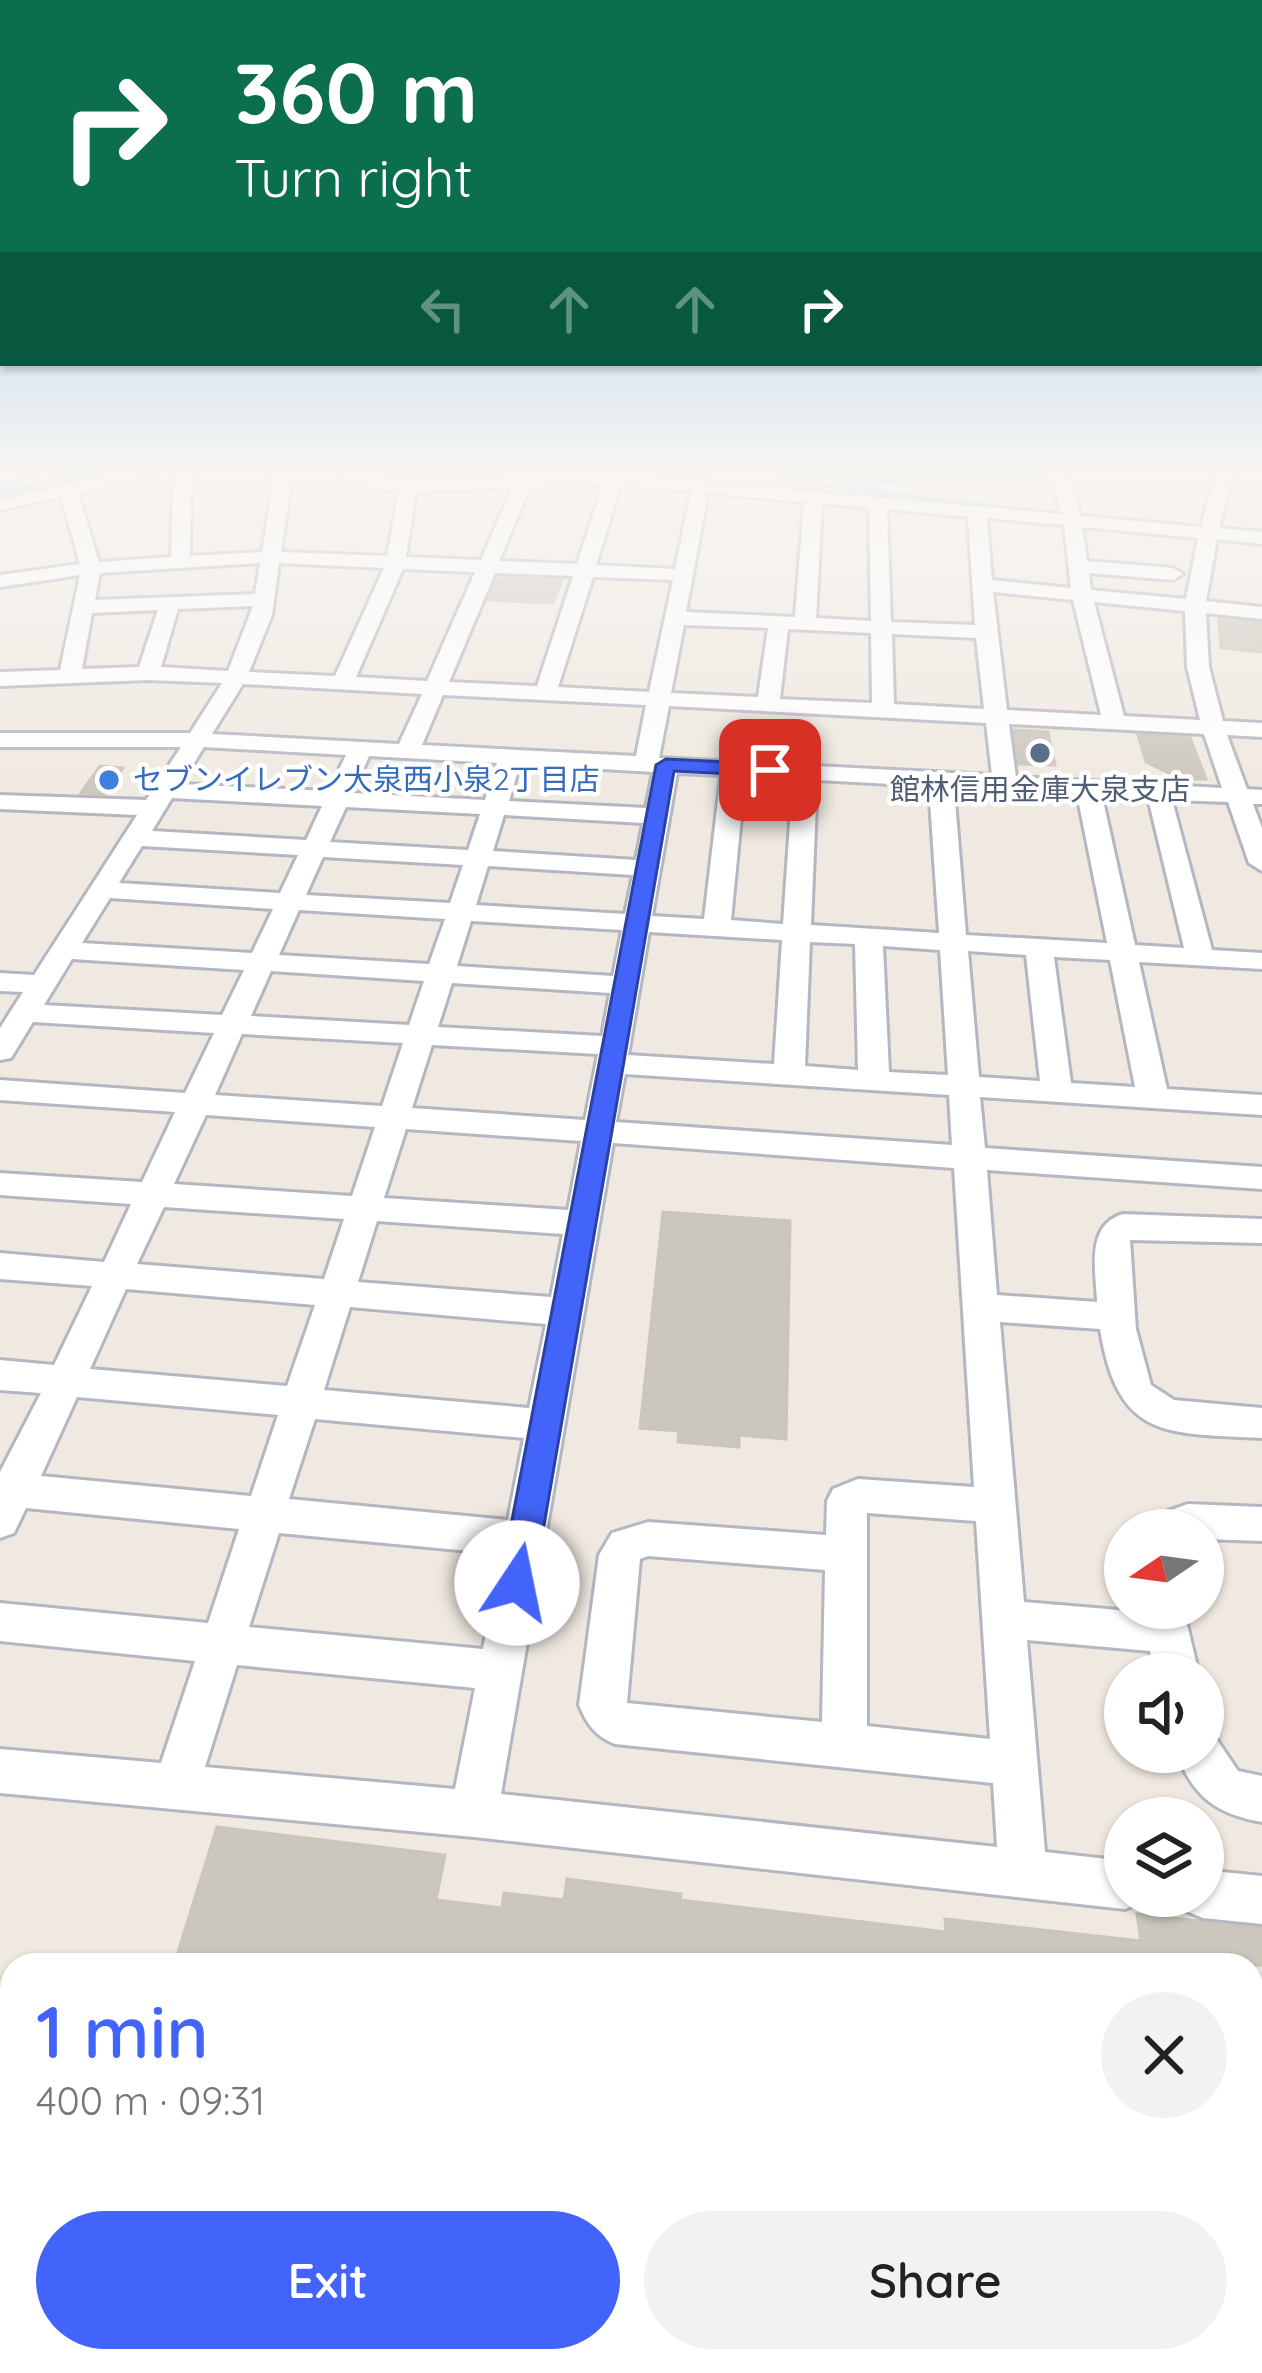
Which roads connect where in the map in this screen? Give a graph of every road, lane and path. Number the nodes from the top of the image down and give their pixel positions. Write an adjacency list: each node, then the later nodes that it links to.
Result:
1 (88, 581): 16 (street)
2 (267, 581): 14 (street)
3 (388, 581): 28 (street)
4 (482, 581): 29 (street)
5 (582, 581): 30 (street)
6 (684, 581): 19 (street)
7 (808, 581): 21 (street)
8 (881, 581): 22 (street)
9 (981, 581): 12 (street)
10 (1079, 581): 13 (street)
11 (1202, 581): 17 (street)
12 (981, 585): 13 (street); 23 (street)
13 (1082, 596): 17 (street); 35 (street)
14 (265, 600): 15 (street); 26 (street)
15 (170, 603): 16 (street); 24 (street)
16 (83, 607): 25 (street)
17 (1199, 608): 18 (street); 36 (street)
18 (1262, 613)
19 (675, 618): 20 (street); 31 (street)
20 (779, 622): 21 (street); 32 (street)
21 (805, 623): 22 (street)
22 (882, 627): 23 (street); 33 (street)
23 (986, 632): 34 (street)
24 (148, 673): 25 (street); 26 (street)
25 (70, 674): 27 (street)
26 (236, 678): 28 (street); 39 (street)
27 (0, 680)
28 (341, 684): 29 (street)
29 (436, 689): 30 (street); 41 (street)
30 (545, 695): 31 (street)
31 (659, 700): 32 (street); 43 (street)
32 (768, 706): 33 (street)
33 (883, 711): 34 (street)
34 (998, 717): 35 (street); 47 (street)
35 (1114, 722): 36 (street)
36 (1217, 728): 37 (street); 50 (street)
37 (1262, 730)
38 (0, 740): 39 (street)
39 (195, 740): 40 (street); 51 (street)
40 (361, 749): 41 (street); 52 (street)
41 (408, 751): 42 (street)
42 (511, 757): 43 (street); 54 (street)
43 (656, 764): 44 (street); 55 (street)
44 (734, 769): 45 (street); 65 (street)
45 (805, 772): 46 (street); 66 (street)
46 (941, 780): 47 (street); 68 (street)
47 (1005, 783): 48 (street)
48 (1088, 788): 49 (street); 71 (street)
49 (1157, 791): 50 (street); 72 (street)
50 (1251, 796): 59 (street)
51 (158, 799): 52 (street); 53 (street); 56 (street)
52 (338, 799): 54 (street); 57 (street)
53 (0, 802)
54 (494, 807): 55 (street); 58 (street)
55 (657, 816): 60 (street)
56 (134, 838): 57 (street); 61 (street)
57 (314, 848): 58 (street); 62 (street)
58 (478, 858): 60 (street); 63 (street)
59 (1262, 863)
60 (647, 868): 64 (street)
61 (101, 890): 62 (street); 70 (street)
62 (290, 901): 63 (street); 74 (street)
63 (460, 912): 64 (street); 75 (street)
64 (638, 922): 65 (street); 78 (street)
65 (717, 927): 66 (street)
66 (796, 932): 67 (street); 84 (street)
67 (869, 937): 68 (street); 85 (street)
68 (955, 942): 69 (street); 86 (street)
69 (1039, 947): 71 (street); 88 (street)
70 (63, 950): 74 (street); 77 (street)
71 (1123, 953): 72 (street); 89 (street)
72 (1200, 958): 73 (street)
73 (1262, 962)
74 (260, 963): 75 (street); 80 (street)
75 (440, 974): 78 (street); 81 (street)
76 (0, 982): 77 (street)
77 (40, 984): 79 (street)
78 (627, 985): 83 (street)
79 (24, 1013): 80 (street); 82 (street)
80 (230, 1024): 81 (street); 90 (street)
81 (420, 1035): 83 (street); 92 (street)
82 (0, 1051)
83 (614, 1055): 84 (street); 93 (street)
84 (790, 1074): 85 (street)
85 (874, 1079): 86 (street)
86 (965, 1085): 88 (street); 94 (street)
87 (0, 1090): 90 (street)
88 (1057, 1092): 89 (street)
89 (1153, 1098): 91 (street)
90 (194, 1103): 92 (street); 97 (street)
91 (1262, 1106)
92 (393, 1117): 93 (street); 98 (street)
93 (601, 1132): 94 (street); 99 (street)
94 (971, 1155): 95 (street); 104 (street)
95 (1262, 1178)
96 (0, 1184): 97 (street)
97 (152, 1194): 98 (street); 102 (street)
98 (364, 1208): 99 (street); 103 (street)
99 (584, 1222): 105 (street)
100 (1262, 1231): 106 (street)
101 (0, 1266): 102 (street)
102 (114, 1275): 103 (street); 108 (street)
103 (336, 1293): 105 (street); 109 (street)
104 (981, 1307): 106 (street); 113 (street)
105 (568, 1312): 111 (street)
106 (1115, 1317): 110 (street)
107 (0, 1375): 108 (street)
108 (65, 1381): 109 (street); 112 (street)
109 (301, 1402): 111 (street); 114 (street)
110 (1262, 1424)
111 (547, 1425): 117 (street)
112 (5, 1500): 114 (street)
113 (996, 1505): 118 (street); 119 (street)
114 (264, 1514): 117 (street); 122 (street)
115 (1224, 1522): 116 (street)
116 (1262, 1523)
117 (526, 1539): 123 (street)
118 (845, 1554): 124 (street); 124 (street)
119 (1004, 1619): 121 (street); 125 (street)
120 (0, 1622): 122 (street)
121 (1168, 1638)
122 (223, 1643): 123 (street); 128 (street)
123 (501, 1671): 130 (street)
124 (844, 1746): 125 (street)
125 (1015, 1763): 131 (street)
126 (0, 1771): 128 (street)
127 (1207, 1773): 129 (street)
128 (175, 1789): 130 (street)
129 (1262, 1799)
130 (473, 1814): 131 (street)
131 (1023, 1874): 132 (street)
132 (1104, 1883)
133 (1224, 1896): 134 (street)
134 (1262, 1900)

